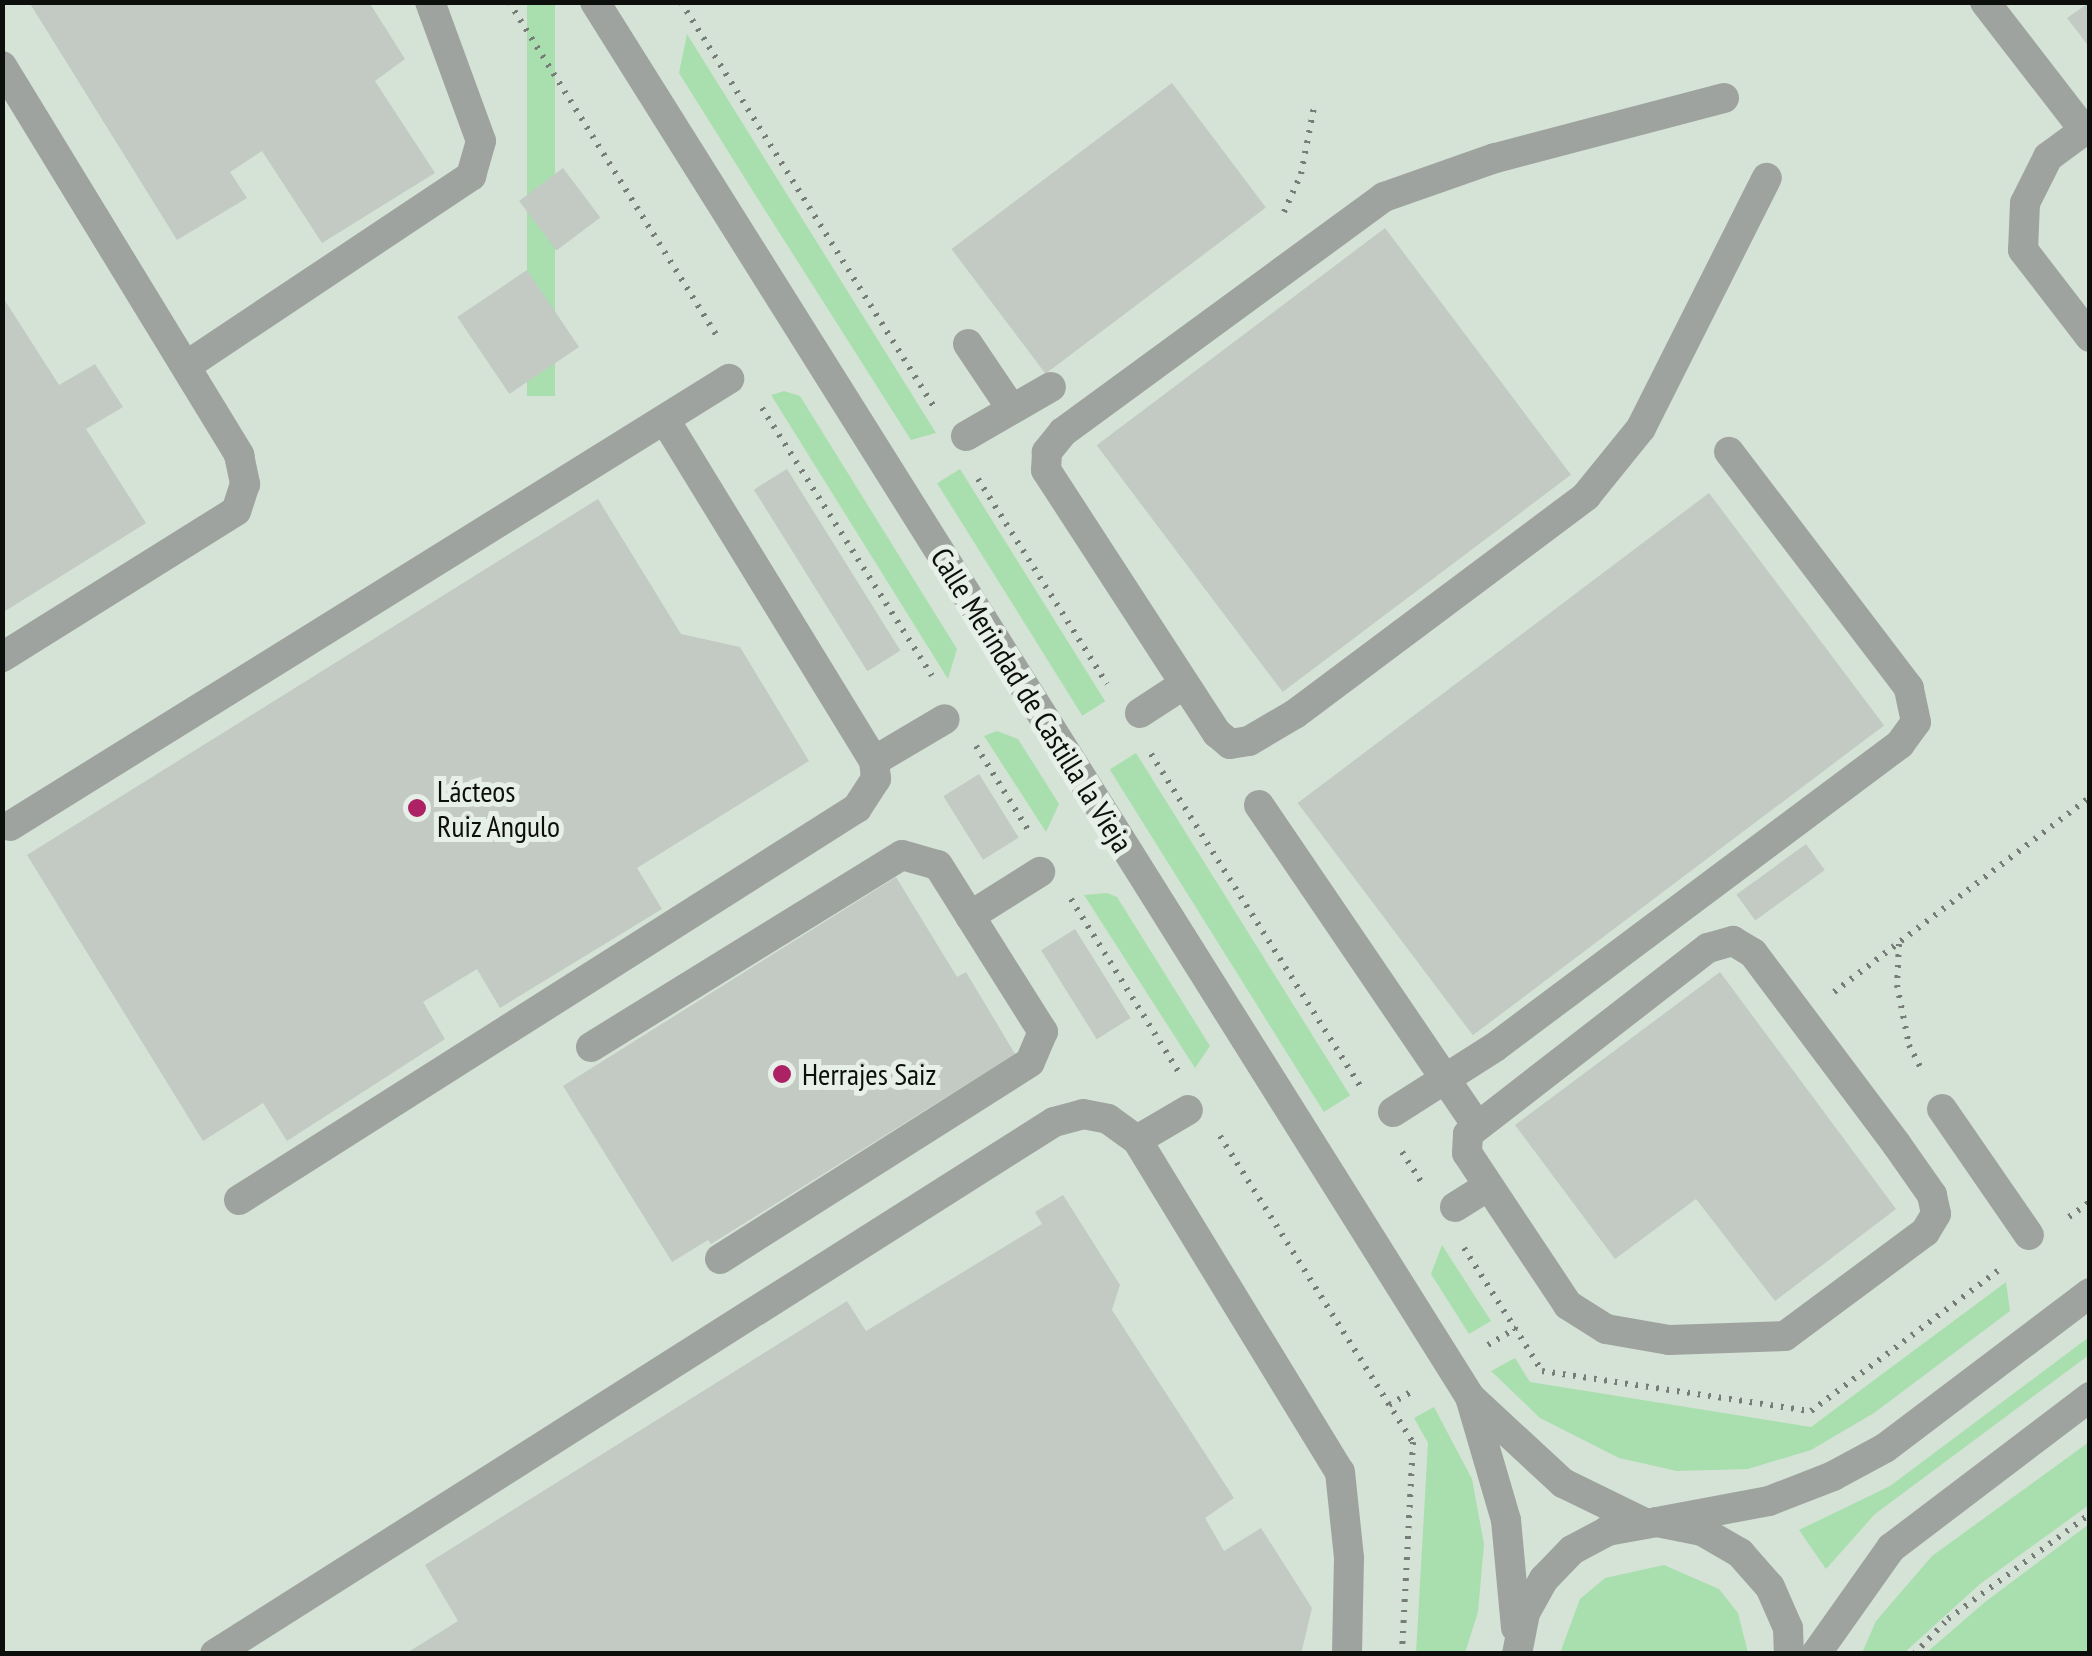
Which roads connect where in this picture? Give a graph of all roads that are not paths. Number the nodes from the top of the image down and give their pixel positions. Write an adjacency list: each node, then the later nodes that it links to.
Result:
1 (430, 2): 10 (street)
2 (595, 2): 39 (street, Calle Merindad de Castilla la Vieja)
3 (1985, 2): 6 (street)
4 (2, 66): 10 (street)
5 (1724, 98): 18 (street)
6 (2087, 128): 8 (street)
7 (1767, 178): 18 (street)
8 (2090, 338)
9 (968, 344): 13 (street)
10 (186, 366): 17 (street)
11 (729, 368): 14 (street)
12 (1052, 387): 13 (street)
13 (1012, 408): 15 (street)
14 (665, 420): 21 (street); 23 (street)
15 (956, 431)
16 (1729, 452): 27 (street)
17 (2, 658)
18 (1184, 685): 19 (street)
19 (1127, 704)
20 (944, 719): 21 (street)
21 (874, 761): 34 (street)
22 (1259, 804): 27 (street)
23 (10, 826)
24 (1047, 869): 25 (street)
25 (970, 916): 26 (street); 37 (street)
26 (591, 1046)
27 (1446, 1078): 30 (street); 31 (street)
28 (1195, 1105): 32 (street)
29 (1942, 1108): 36 (street)
30 (1385, 1117)
31 (1477, 1126): 33 (street); 33 (street)
32 (1137, 1140): 43 (street); 44 (street)
33 (1488, 1186): 35 (street)
34 (239, 1200)
35 (1447, 1213)
36 (2029, 1235)
37 (720, 1259)
38 (2090, 1293): 41 (street)
39 (1470, 1397): 41 (street, Calle Merindad de Castilla la Vieja); 42 (street, Calle Merindad de Castilla la Vieja)
40 (2090, 1397): 46 (street)
41 (1651, 1523): 42 (street); 45 (street, Calle Merindad de Castilla la Vieja)
42 (1517, 1653)
43 (215, 1654)
44 (1346, 1654)
45 (1790, 1654)
46 (1816, 1654)

